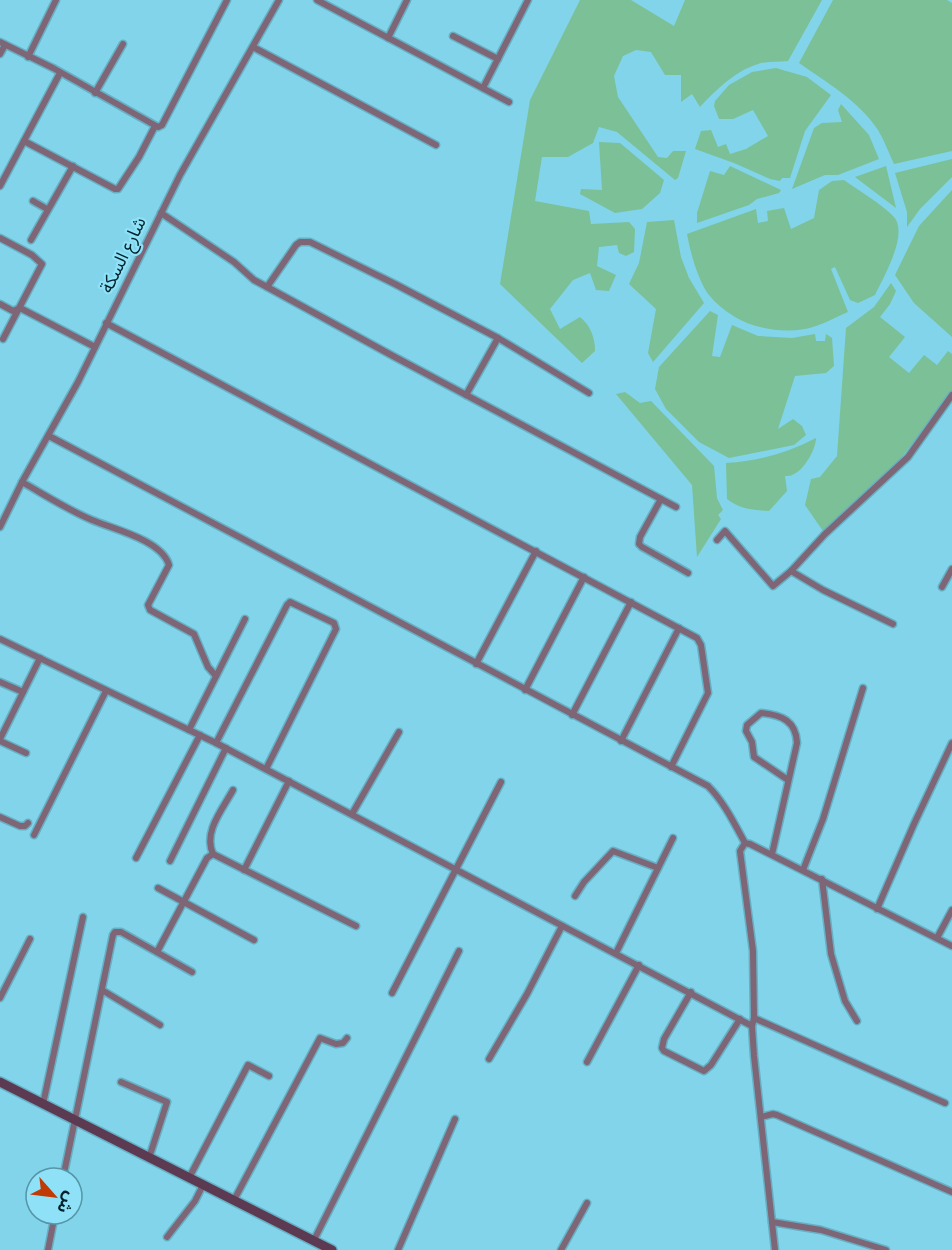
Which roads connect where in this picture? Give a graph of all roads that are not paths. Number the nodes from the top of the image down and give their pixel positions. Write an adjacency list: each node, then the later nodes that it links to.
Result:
1 (56, 0): 13 (street)
2 (227, 0): 19 (street)
3 (279, 0): 11 (street, شارع السكة)
4 (317, 0): 8 (street)
5 (407, 0): 8 (street)
6 (528, 0): 14 (street)
7 (453, 36): 14 (street)
8 (388, 38): 16 (street)
9 (2, 43): 12 (street); 13 (street)
10 (123, 44): 17 (street)
11 (253, 47): 21 (street); 26 (street, شارع السكة)
12 (0, 54)
13 (28, 57): 15 (street)
14 (498, 59): 16 (street)
15 (60, 73): 17 (street); 20 (street)
16 (483, 88): 18 (street)
17 (95, 93): 19 (street)
18 (509, 102)
19 (155, 126): 22 (street)
20 (24, 141): 22 (street); 23 (street)
21 (436, 145)
22 (73, 166): 25 (street)
23 (0, 186)
24 (33, 201): 25 (street)
25 (47, 209): 28 (street)
26 (161, 213): 29 (street); 32 (street, شارع السكة)
27 (0, 238): 31 (street)
28 (31, 240)
29 (267, 287): 33 (street); 37 (street)
30 (0, 304): 31 (street)
31 (20, 308): 34 (street); 35 (street)
32 (106, 323): 35 (street, شارع السكة); 45 (street)
33 (498, 338): 36 (street); 37 (street)
34 (3, 339)
35 (92, 345): 39 (street, شارع السكة)
36 (589, 393)
37 (466, 395): 41 (street)
38 (952, 395): 47 (street)
39 (49, 436): 40 (street, شارع السكة); 57 (street)
40 (22, 482): 43 (street, شارع السكة); 58 (street)
41 (661, 499): 42 (street); 48 (street)
42 (676, 507)
43 (0, 527)
44 (717, 540): 47 (street)
45 (536, 551): 49 (street); 57 (street)
46 (952, 569): 50 (street)
47 (791, 571): 53 (street)
48 (688, 573)
49 (584, 577): 51 (street); 61 (street)
50 (942, 587)
51 (631, 602): 54 (street); 64 (street)
52 (245, 619): 58 (street)
53 (893, 624)
54 (679, 628): 69 (street); 74 (street)
55 (0, 639): 56 (street)
56 (40, 658): 62 (street); 63 (street)
57 (476, 664): 61 (street)
58 (216, 676): 65 (street)
59 (0, 682): 63 (street)
60 (863, 688): 93 (street)
61 (525, 690): 64 (street)
62 (106, 691): 65 (street); 83 (street)
63 (23, 692): 68 (street)
64 (572, 715): 69 (street)
65 (189, 730): 67 (street)
66 (399, 732): 80 (street)
67 (200, 735): 70 (street); 88 (street)
68 (0, 740): 73 (street)
69 (621, 741): 74 (street)
70 (216, 743): 72 (street); 75 (street)
71 (952, 743): 98 (street)
72 (226, 748): 75 (street); 89 (street)
73 (26, 753)
74 (671, 767): 85 (street)
75 (266, 769): 77 (street)
76 (788, 780): 76 (street); 87 (street)
77 (289, 781): 80 (street); 91 (street)
78 (501, 782): 92 (street)
79 (233, 790): 86 (street)
80 (352, 814): 92 (street)
81 (0, 817): 82 (street)
82 (28, 823)
83 (34, 835)
84 (672, 837): 90 (street)
85 (745, 843): 87 (street); 116 (street)
86 (213, 854): 91 (street); 97 (street)
87 (772, 854): 93 (street)
88 (136, 858)
89 (170, 861)
90 (658, 868): 96 (street); 109 (street)
91 (244, 870): 101 (street)
92 (456, 870): 102 (street); 114 (street)
93 (803, 870): 94 (street)
94 (822, 879): 98 (street); 118 (street)
95 (158, 888): 97 (street)
96 (575, 896)
97 (184, 902): 105 (street); 107 (street)
98 (877, 909): 104 (street)
99 (952, 910): 104 (street)
100 (82, 917): 128 (street)
101 (356, 926)
102 (562, 926): 109 (street); 122 (street)
103 (30, 939): 115 (street)
104 (938, 939): 106 (street)
105 (254, 940)
106 (952, 946)
107 (157, 951): 111 (street); 112 (street)
108 (459, 951): 142 (street)
109 (616, 953): 110 (street)
110 (639, 965): 113 (street); 123 (street)
111 (192, 972)
112 (102, 990): 119 (street); 131 (street)
113 (691, 992): 117 (street); 117 (street)
114 (392, 993)
115 (0, 998)
116 (754, 1018): 120 (street); 127 (street)
117 (740, 1019): 120 (street)
118 (857, 1021)
119 (160, 1025)
120 (752, 1026): 129 (street)
121 (347, 1038): 137 (street)
122 (489, 1059)
123 (587, 1062)
124 (269, 1076): 134 (street)
125 (121, 1082): 132 (street)
126 (1, 1084): 128 (main road)
127 (945, 1103)
128 (43, 1104): 131 (main road)
129 (761, 1117): 136 (street); 139 (street)
130 (455, 1119): 145 (street)
131 (75, 1121): 132 (main road); 133 (street)
132 (149, 1158): 134 (main road)
133 (66, 1166)
134 (189, 1178): 135 (main road)
135 (203, 1185): 137 (main road); 141 (street)
136 (952, 1192)
137 (234, 1200): 142 (main road)
138 (587, 1203): 146 (street)
139 (772, 1222): 147 (street); 148 (street)
140 (53, 1226): 143 (street)
141 (167, 1237)
142 (314, 1240): 144 (main road)
143 (48, 1250)
144 (332, 1250)
145 (398, 1250)
146 (561, 1250)
147 (775, 1250)
148 (886, 1250)

